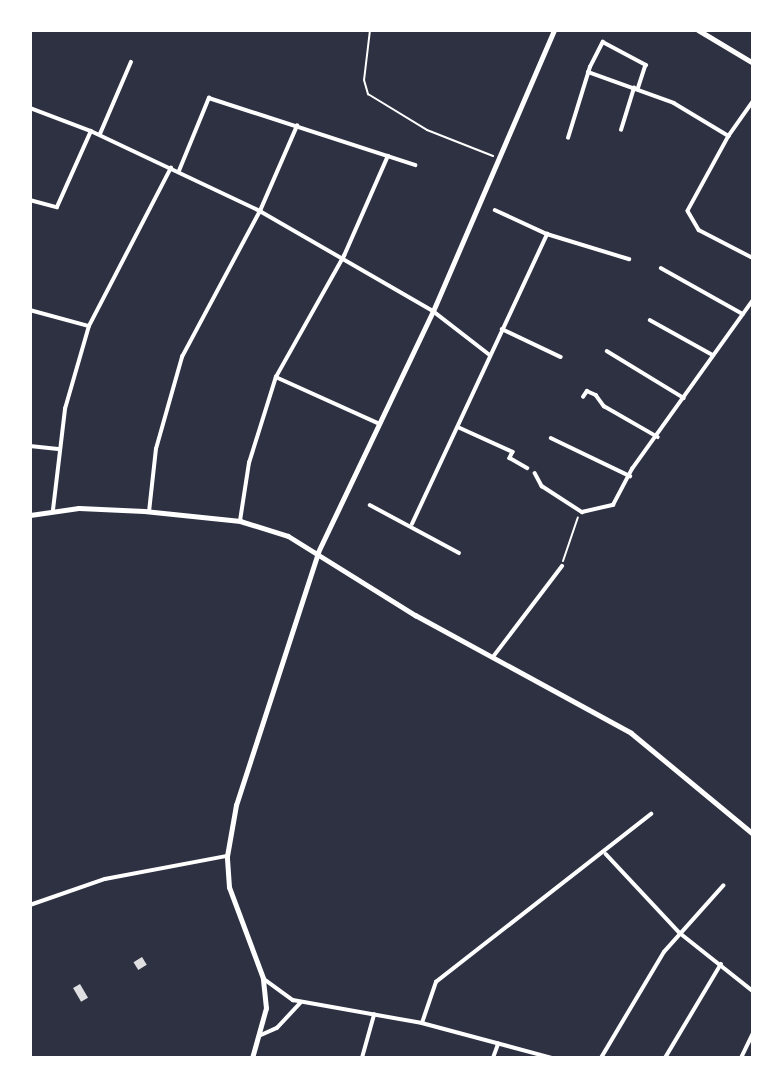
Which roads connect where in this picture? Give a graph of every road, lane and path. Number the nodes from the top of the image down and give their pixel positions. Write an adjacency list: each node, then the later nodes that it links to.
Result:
1 (370, 30): 17 (path)
2 (554, 30): 17 (main road)
3 (698, 30): 5 (main road)
4 (131, 62): 13 (street)
5 (753, 63)
6 (588, 72): 7 (street); 7 (street); 15 (street)
7 (636, 88): 11 (street); 14 (street)
8 (753, 102): 14 (street)
9 (30, 108): 12 (street)
10 (297, 126): 16 (street); 20 (street); 23 (street)
11 (621, 130)
12 (91, 131): 13 (street); 21 (street)
13 (100, 135): 19 (street)
14 (729, 136): 27 (street)
15 (568, 138)
16 (388, 156): 18 (street); 25 (street)
17 (499, 158): 31 (main road)
18 (415, 165)
19 (172, 168): 20 (street); 34 (street)
20 (179, 172): 23 (street)
21 (30, 200)
22 (495, 210): 24 (street)
23 (260, 211): 25 (street); 54 (street)
24 (547, 234): 26 (street); 35 (street)
25 (344, 256): 31 (street); 40 (street)
26 (629, 258)
27 (753, 258)
28 (661, 268): 32 (street)
29 (753, 300): 32 (street)
30 (30, 310): 34 (street)
31 (433, 311): 37 (street); 43 (main road)
32 (743, 314): 38 (street)
33 (650, 320): 38 (street)
34 (89, 326): 48 (street)
35 (502, 329): 37 (street); 39 (street)
36 (607, 351): 42 (street)
37 (490, 355): 44 (street)
38 (713, 355): 42 (street)
39 (561, 357)
40 (276, 377): 43 (street); 57 (street)
41 (583, 397): 45 (street)
42 (684, 398): 45 (street)
43 (380, 424): 59 (main road)
44 (458, 426): 49 (street); 58 (street)
45 (658, 437): 51 (street)
46 (551, 438): 51 (street)
47 (30, 446): 48 (street)
48 (58, 449): 53 (street)
49 (527, 468)
50 (535, 473): 55 (street)
51 (630, 476): 55 (street)
52 (370, 505): 58 (street)
53 (53, 510): 54 (main road); 56 (main road)
54 (149, 512): 57 (main road)
55 (582, 512): 61 (path)
56 (30, 515)
57 (240, 521): 59 (main road)
58 (412, 524): 60 (street)
59 (318, 552): 62 (main road); 66 (main road)
60 (459, 553)
61 (562, 565): 62 (street)
62 (493, 657): 64 (main road)
63 (651, 814): 65 (street)
64 (753, 834)
65 (606, 854): 69 (street); 75 (street)
66 (227, 856): 68 (street); 71 (main road)
67 (723, 886): 69 (street)
68 (30, 905)
69 (680, 933): 70 (street); 83 (street)
70 (720, 964): 72 (street); 84 (street)
71 (263, 978): 73 (street); 77 (main road)
72 (753, 991)
73 (301, 1002): 74 (street); 77 (street)
74 (374, 1015): 75 (street); 80 (street)
75 (422, 1023): 78 (street)
76 (753, 1033): 85 (street)
77 (261, 1035): 79 (main road)
78 (498, 1044): 81 (street); 82 (street)
79 (252, 1058)
80 (362, 1058)
81 (493, 1058)
82 (553, 1058)
83 (601, 1058)
84 (665, 1058)
85 (741, 1058)

